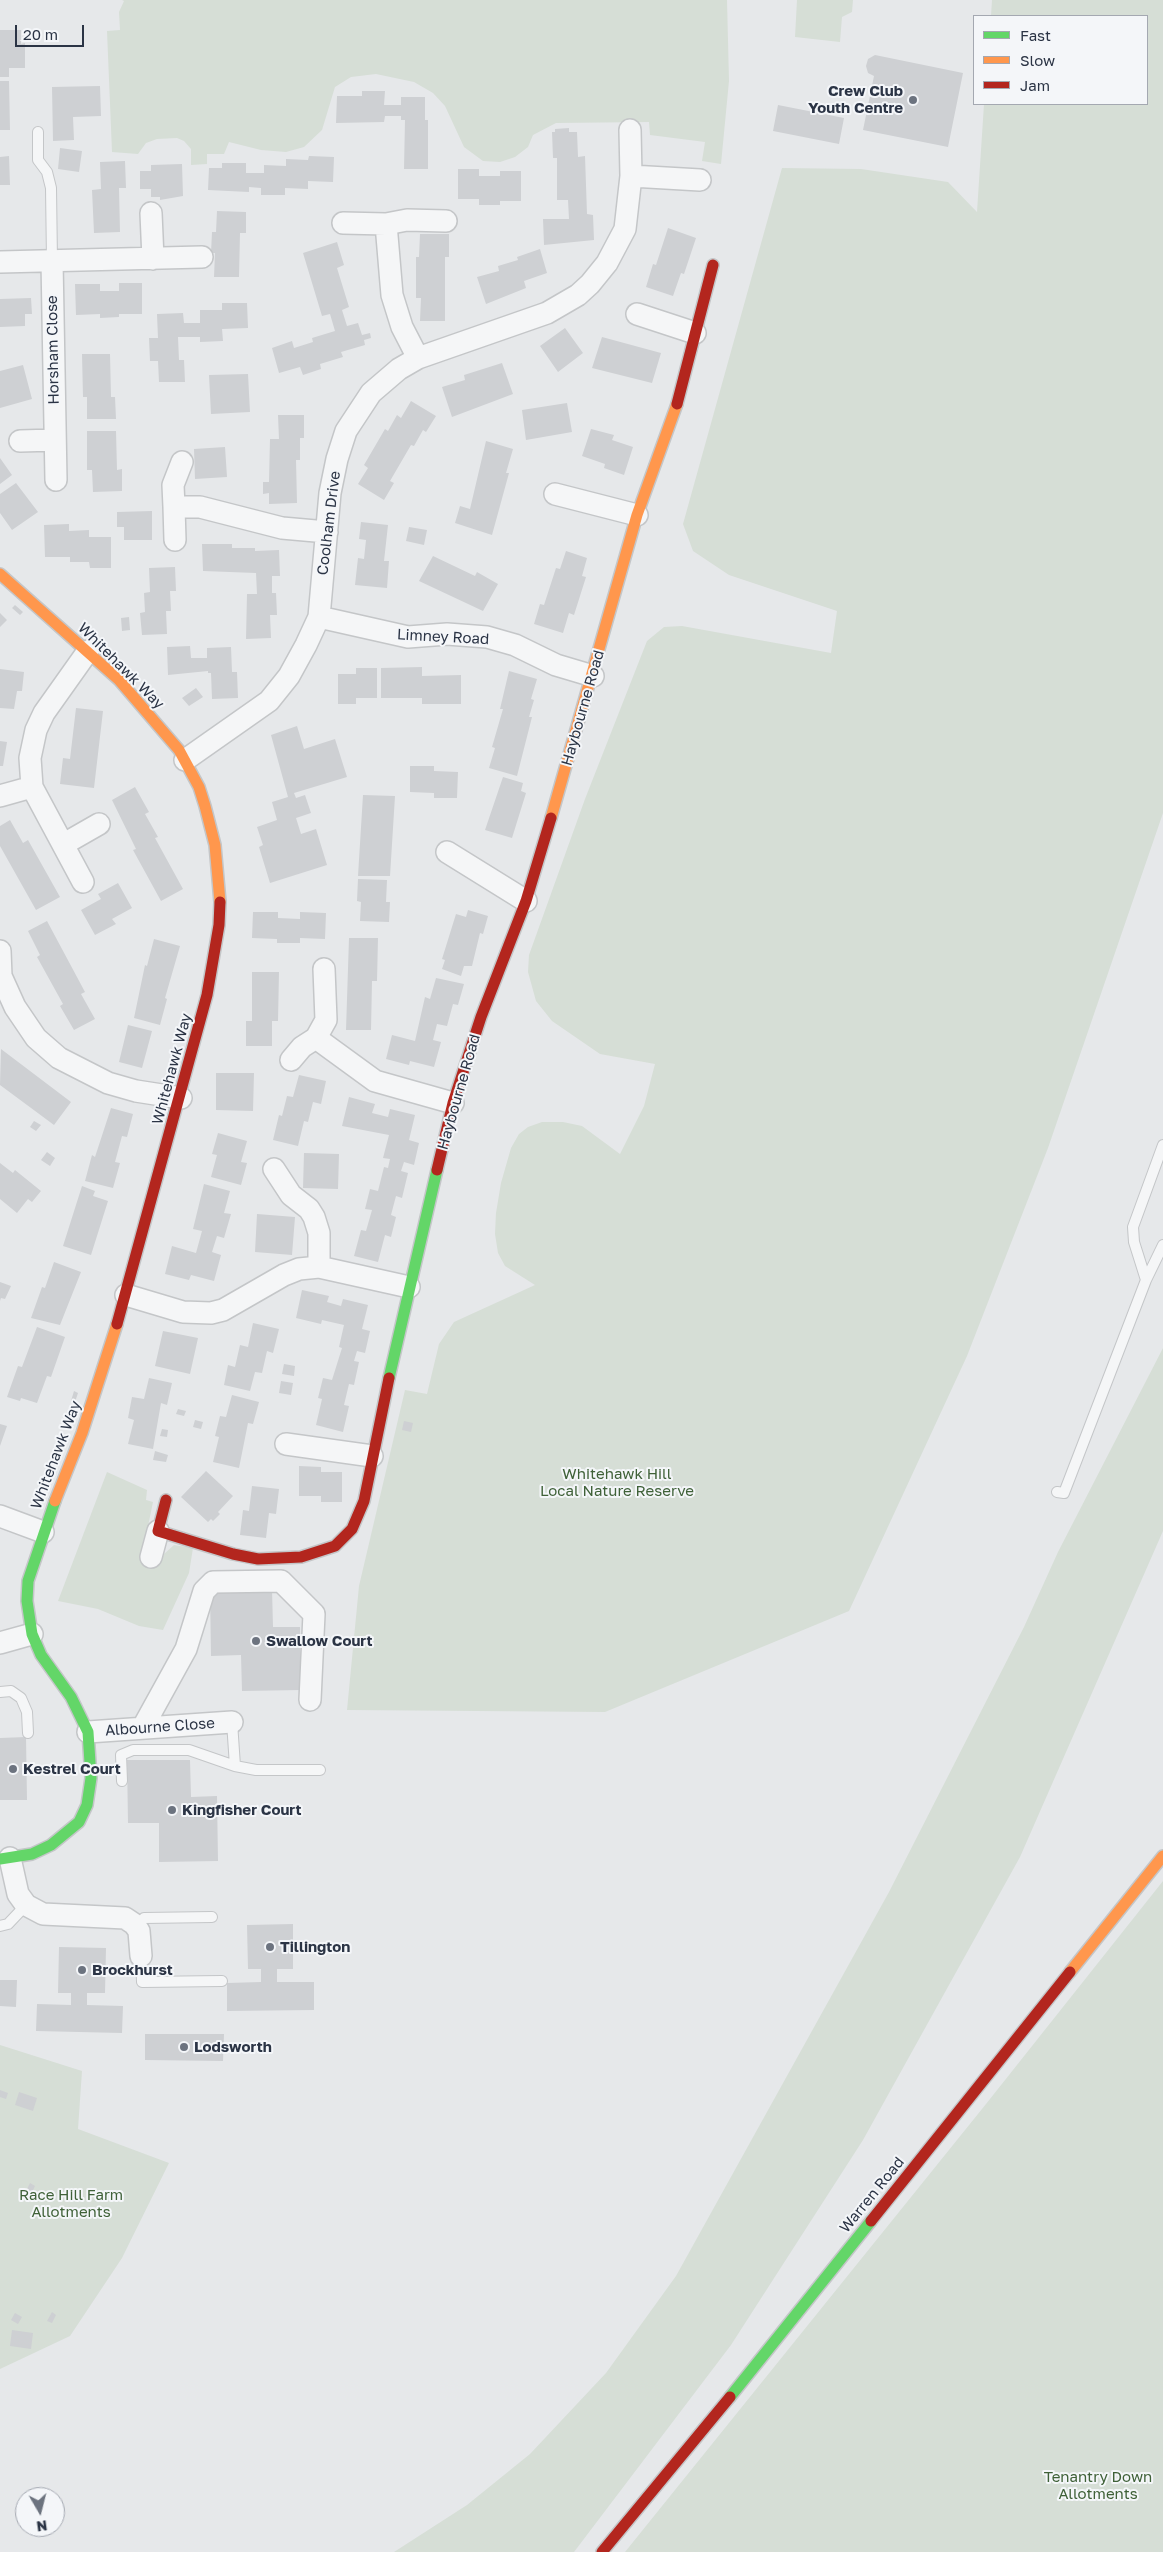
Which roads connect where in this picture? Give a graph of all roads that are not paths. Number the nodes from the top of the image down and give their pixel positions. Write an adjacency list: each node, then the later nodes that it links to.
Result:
1 (630, 130): 3 (street, Coolham Drive)
2 (38, 132): 11 (lane)
3 (631, 176): 4 (street); 16 (street, Coolham Drive)
4 (700, 180)
5 (151, 213): 10 (street)
6 (446, 221): 8 (street)
7 (343, 223): 8 (street)
8 (386, 224): 16 (street)
9 (202, 257): 10 (street)
10 (153, 259): 11 (street)
11 (52, 261): 12 (street); 17 (street, Horsham Close)
12 (0, 262)
13 (713, 265): 15 (street, Haybourne Road)
14 (637, 314): 15 (street)
15 (695, 333): 23 (street, Haybourne Road)
16 (418, 358): 24 (street, Coolham Drive)
17 (54, 440): 18 (street); 20 (street, Horsham Close)
18 (20, 441)
19 (182, 462): 22 (street)
20 (56, 480)
21 (555, 494): 23 (street)
22 (174, 506): 24 (street); 25 (street)
23 (637, 515): 29 (street, Haybourne Road)
24 (327, 532): 27 (street, Coolham Drive)
25 (175, 540)
26 (0, 574): 28 (street, Whitehawk Way)
27 (319, 617): 29 (street, Limney Road); 30 (street, Coolham Drive)
28 (88, 651): 30 (street, Whitehawk Way); 31 (street)
29 (593, 676): 37 (street, Haybourne Road)
30 (185, 760): 43 (street, Whitehawk Way)
31 (32, 787): 32 (street); 34 (street)
32 (0, 796)
33 (99, 824): 34 (street)
34 (64, 844): 36 (street)
35 (447, 852): 37 (street)
36 (83, 882)
37 (526, 901): 44 (street, Haybourne Road)
38 (0, 951): 40 (street)
39 (324, 969): 41 (street)
40 (1, 976): 43 (street)
41 (316, 1038): 42 (street); 44 (street)
42 (291, 1060)
43 (180, 1098): 51 (street, Whitehawk Way)
44 (453, 1103): 50 (street, Haybourne Road)
45 (1163, 1145): 49 (lane)
46 (274, 1169): 48 (street)
47 (1163, 1245): 49 (lane)
48 (319, 1267): 50 (street); 51 (street)
49 (1146, 1280): 54 (lane)
50 (409, 1287): 53 (street, Haybourne Road)
51 (126, 1295): 58 (street, Whitehawk Way)
52 (286, 1444): 53 (street)
53 (372, 1456): 57 (street, Haybourne Road)
54 (1057, 1492)
55 (166, 1500): 57 (street)
56 (0, 1516): 58 (street)
57 (158, 1531): 59 (street)
58 (44, 1532): 60 (street, Whitehawk Way)
59 (151, 1557)
60 (32, 1634): 61 (street); 66 (street, Whitehawk Way)
61 (0, 1643)
62 (0, 1692): 67 (lane)
63 (310, 1700): 65 (street)
64 (232, 1722): 65 (street, Albourne Close); 68 (lane)
65 (143, 1727): 66 (street, Albourne Close)
66 (88, 1732): 72 (street)
67 (28, 1733)
68 (235, 1766): 69 (lane); 70 (lane)
69 (320, 1770)
70 (122, 1781)
71 (1163, 1856): 79 (street, Warren Road)
72 (5, 1858): 73 (street)
73 (26, 1904): 75 (lane); 76 (street)
74 (212, 1917): 76 (lane)
75 (0, 1926)
76 (137, 1928): 77 (street)
77 (141, 1956): 78 (lane)
78 (222, 1981)
79 (602, 2552)

